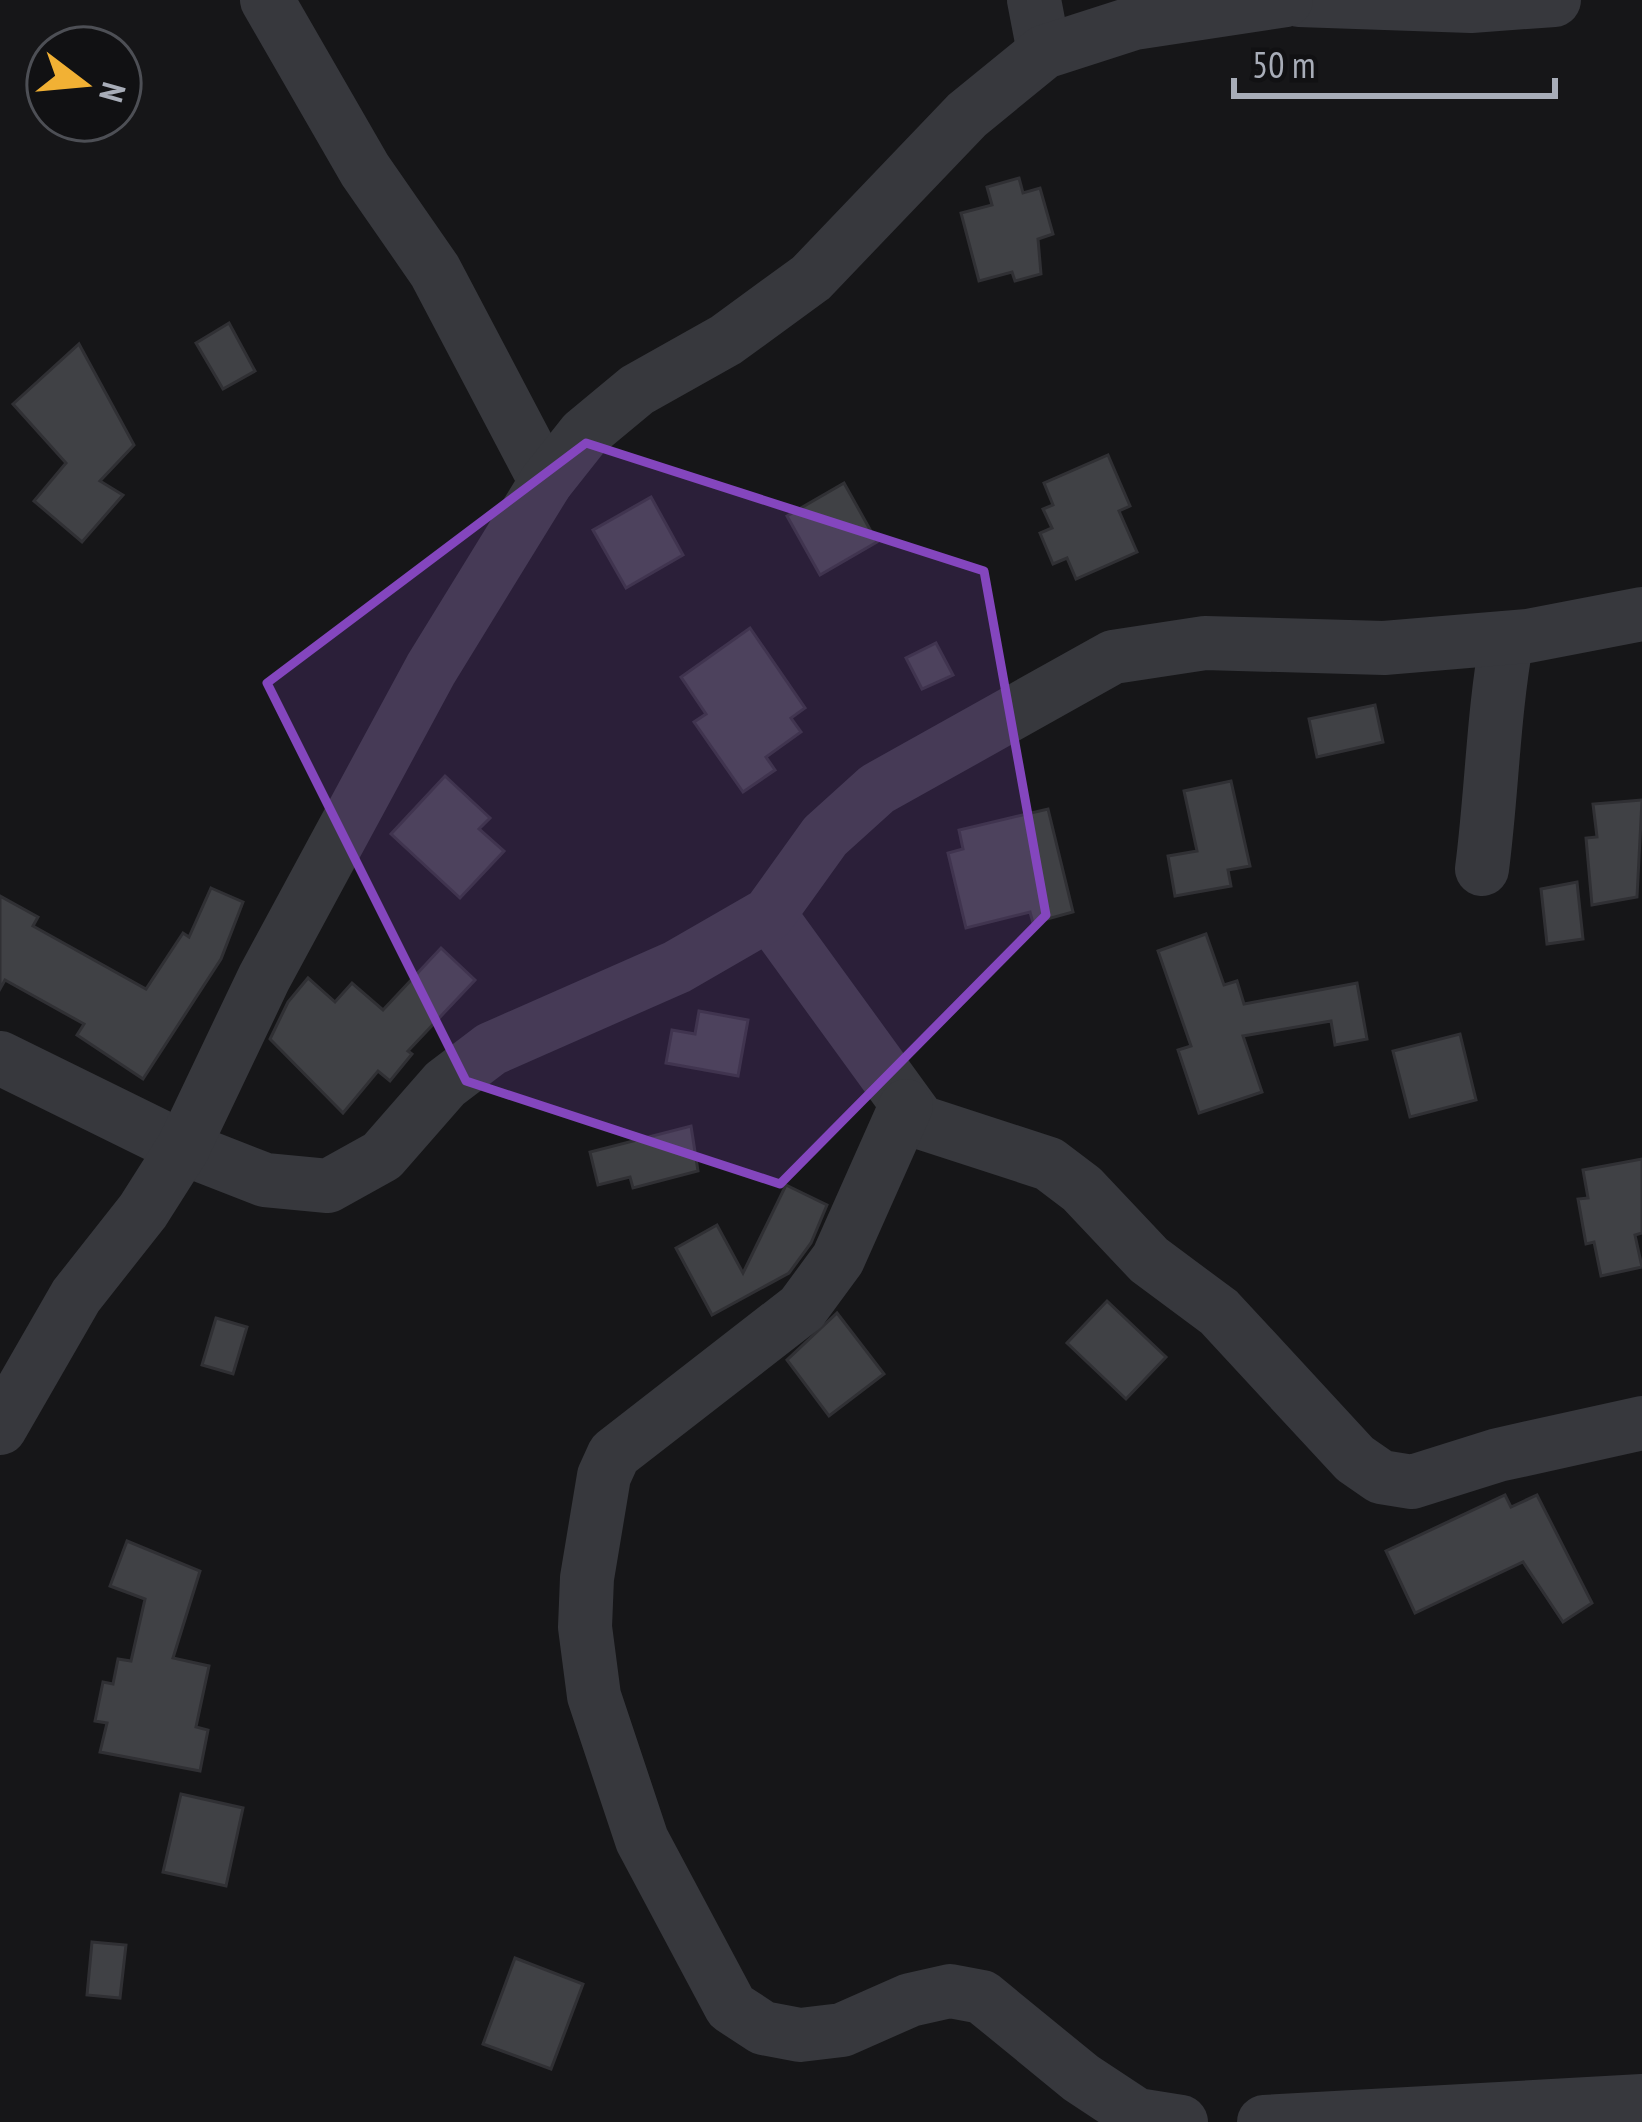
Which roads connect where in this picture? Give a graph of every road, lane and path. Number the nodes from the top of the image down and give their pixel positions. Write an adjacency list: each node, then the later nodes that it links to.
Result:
1 (267, 0): 6 (street)
2 (1286, 0): 5 (street)
3 (1299, 0): 4 (street)
4 (1554, 0)
5 (1039, 26): 6 (street)
6 (546, 482): 13 (street)
7 (1642, 614): 8 (street)
8 (1507, 638): 9 (street); 10 (street)
9 (1482, 869)
10 (769, 914): 12 (street); 13 (street)
11 (0, 1058): 13 (street)
12 (906, 1106): 14 (street); 17 (street)
13 (183, 1148): 15 (street)
14 (1642, 1423)
15 (0, 1427)
16 (1642, 2101): 18 (street)
17 (1181, 2122)
18 (1264, 2122)

